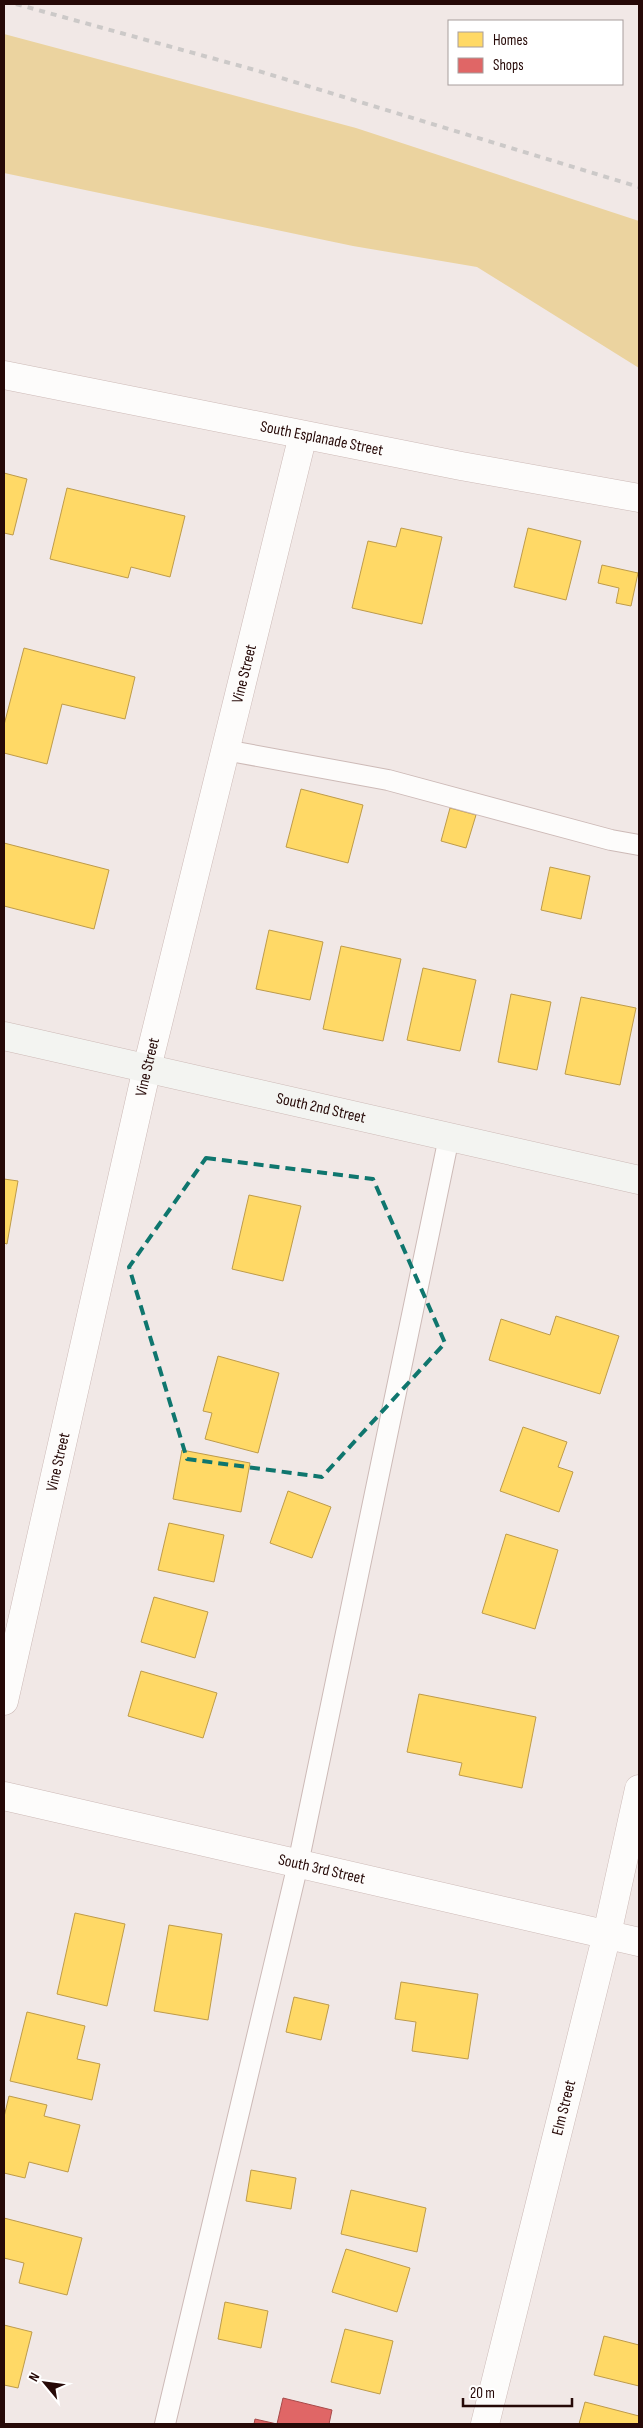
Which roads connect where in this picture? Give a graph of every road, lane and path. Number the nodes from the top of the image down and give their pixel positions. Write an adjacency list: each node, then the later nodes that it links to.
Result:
1 (4, 375): 2 (street, South Esplanade Street)
2 (303, 434): 3 (street, South Esplanade Street); 4 (street, Vine Street)
3 (639, 498)
4 (225, 750): 5 (lane); 7 (street, Vine Street)
5 (639, 844)
6 (4, 1036): 7 (street, South 2nd Street)
7 (147, 1068): 8 (street, South 2nd Street); 10 (street, Vine Street)
8 (449, 1137): 9 (street, South 2nd Street); 13 (lane)
9 (639, 1180)
10 (4, 1701)
11 (639, 1789): 14 (street, Elm Street)
12 (4, 1796): 13 (street, South 3rd Street)
13 (298, 1864): 14 (street, South 3rd Street); 16 (lane)
14 (607, 1934): 15 (street, South 3rd Street); 17 (street, Elm Street)
15 (639, 1942)
16 (165, 2424)
17 (485, 2424)

